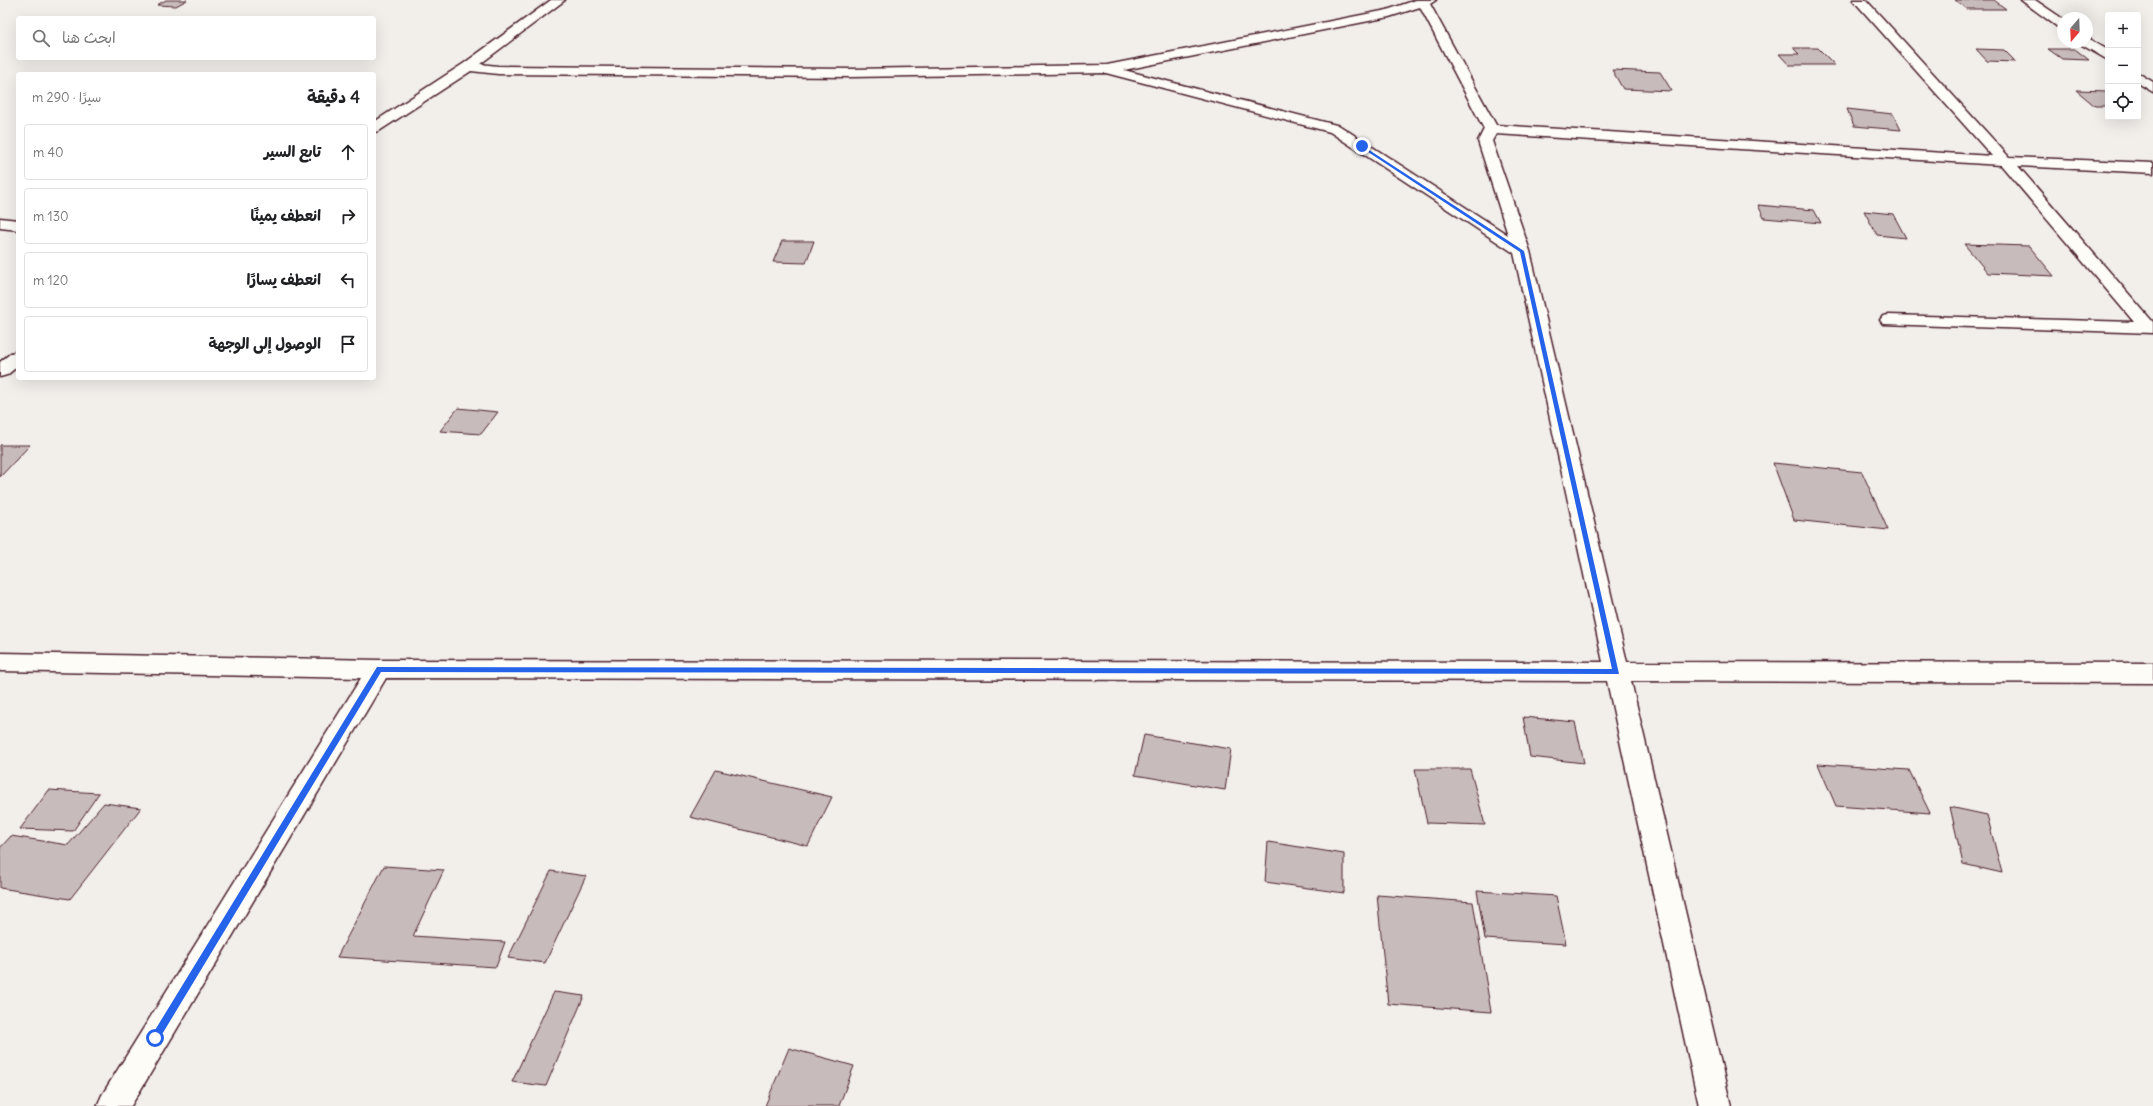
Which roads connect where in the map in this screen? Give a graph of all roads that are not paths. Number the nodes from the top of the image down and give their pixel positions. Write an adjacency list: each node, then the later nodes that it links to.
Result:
1 (559, 0): 8 (street)
2 (1859, 0): 14 (street)
3 (2027, 0): 5 (street)
4 (1425, 1): 9 (street); 13 (street)
5 (2057, 21)
6 (2093, 46): 7 (street)
7 (2105, 54)
8 (468, 66): 9 (street); 12 (street)
9 (1106, 69): 18 (street)
10 (2141, 79): 11 (street)
11 (2153, 88)
12 (376, 127)
13 (1491, 129): 14 (street); 18 (street)
14 (2005, 161): 15 (street); 20 (street)
15 (2153, 168)
16 (0, 223): 17 (street)
17 (16, 225)
18 (1522, 251): 25 (street)
19 (1889, 320): 20 (street)
20 (2151, 328)
21 (16, 359): 22 (street)
22 (0, 371)
23 (0, 662): 24 (street)
24 (379, 669): 25 (street); 27 (street)
25 (1616, 672): 26 (street); 28 (street)
26 (2153, 673)
27 (113, 1106)
28 (1715, 1106)

